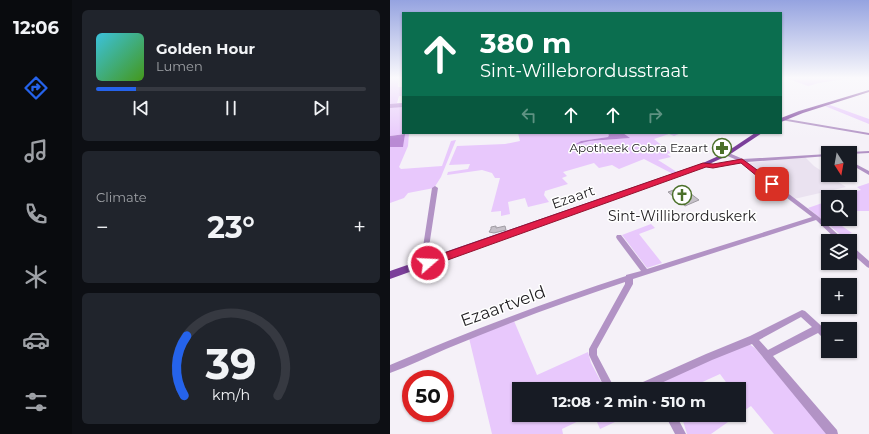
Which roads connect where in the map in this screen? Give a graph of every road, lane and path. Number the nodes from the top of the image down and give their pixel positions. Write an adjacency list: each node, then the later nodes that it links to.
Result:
1 (846, 98): 2 (main road)
2 (782, 120)
3 (782, 120): 5 (street)
4 (757, 134): 8 (main road, Ezaart)
5 (869, 134)
6 (869, 152): 7 (street)
7 (857, 153)
8 (727, 154): 10 (street); 11 (main road, Ezaart)
9 (821, 155): 10 (street)
10 (742, 161): 11 (street); 15 (street)
11 (705, 164): 19 (main road, Ezaart)
12 (857, 166): 13 (street)
13 (869, 173)
14 (435, 188): 19 (street)
15 (817, 218): 16 (street); 21 (street, Ezaartveld)
16 (834, 234)
17 (619, 237): 21 (street)
18 (857, 254): 20 (street)
19 (428, 263): 22 (main road, Ezaart)
20 (869, 265)
21 (645, 272): 23 (street, Ezaartveld)
22 (390, 275)
23 (629, 277): 28 (street, Ezaartveld); 29 (street)
24 (818, 328): 25 (street); 26 (street); 27 (street)
25 (821, 331)
26 (753, 339): 27 (street); 30 (street)
27 (767, 355): 33 (street)
28 (390, 369)
29 (607, 382)
30 (653, 382)
31 (674, 422): 32 (street)
32 (681, 434)
33 (833, 434)

